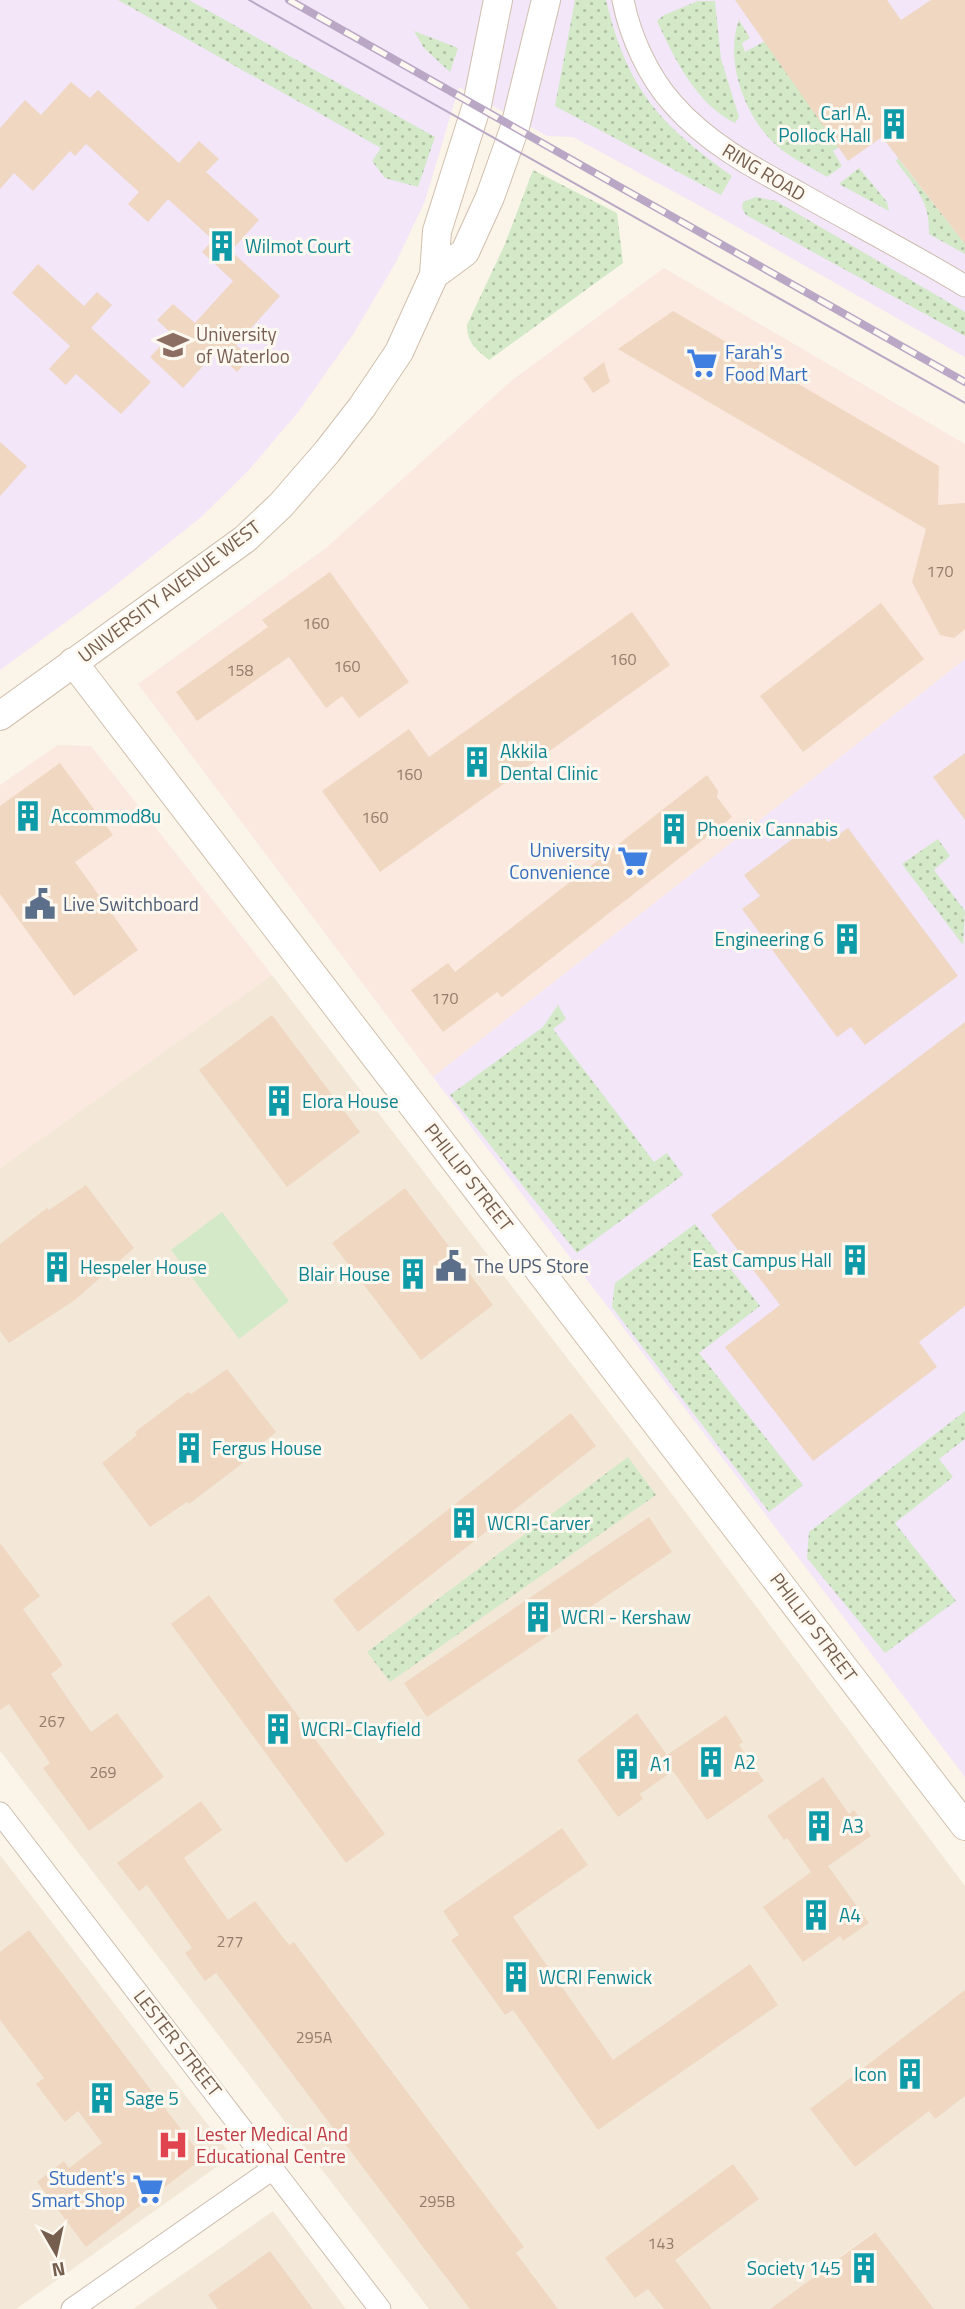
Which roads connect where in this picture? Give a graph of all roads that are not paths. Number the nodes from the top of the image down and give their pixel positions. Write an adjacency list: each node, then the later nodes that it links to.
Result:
1 (498, 0): 4 (street, UNIVERSITY AVENUE WEST)
2 (546, 0): 4 (street, UNIVERSITY AVENUE WEST)
3 (623, 0): 5 (street, RING ROAD)
4 (434, 275): 6 (street, UNIVERSITY AVENUE WEST)
5 (965, 286)
6 (73, 662): 7 (street, UNIVERSITY AVENUE WEST); 9 (street, PHILLIP STREET)
7 (0, 716)
8 (0, 1812): 10 (street, LESTER STREET)
9 (965, 1826)
10 (274, 2168): 11 (street); 12 (street, LESTER STREET)
11 (72, 2309)
12 (380, 2309)

